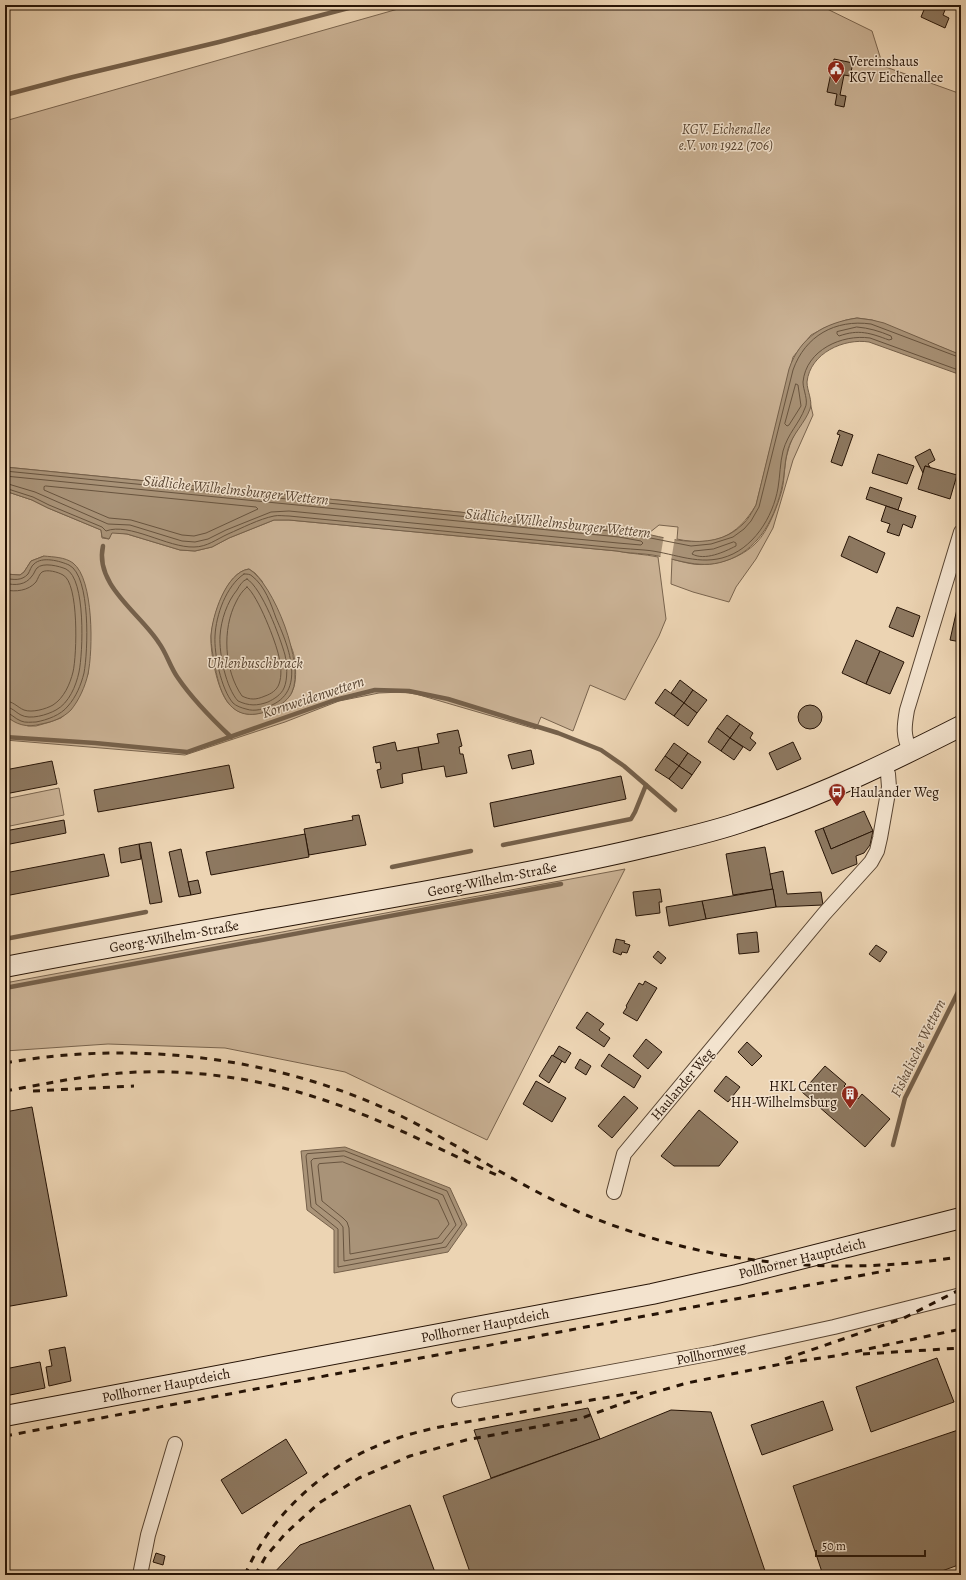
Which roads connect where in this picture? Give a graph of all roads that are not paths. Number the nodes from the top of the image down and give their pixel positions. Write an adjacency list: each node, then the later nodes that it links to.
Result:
1 (961, 532): 3 (street)
2 (961, 726): 3 (main road, Georg-Wilhelm-Straße)
3 (910, 751): 4 (main road, Georg-Wilhelm-Straße)
4 (883, 764): 5 (main road, Georg-Wilhelm-Straße); 6 (street, Haulander Weg)
5 (5, 967)
6 (614, 1192)
7 (961, 1218): 10 (main road, Pollhorner Hauptdeich)
8 (961, 1295): 9 (street, Pollhornweg)
9 (459, 1400)
10 (5, 1416)
11 (175, 1444): 12 (street)
12 (140, 1575)

